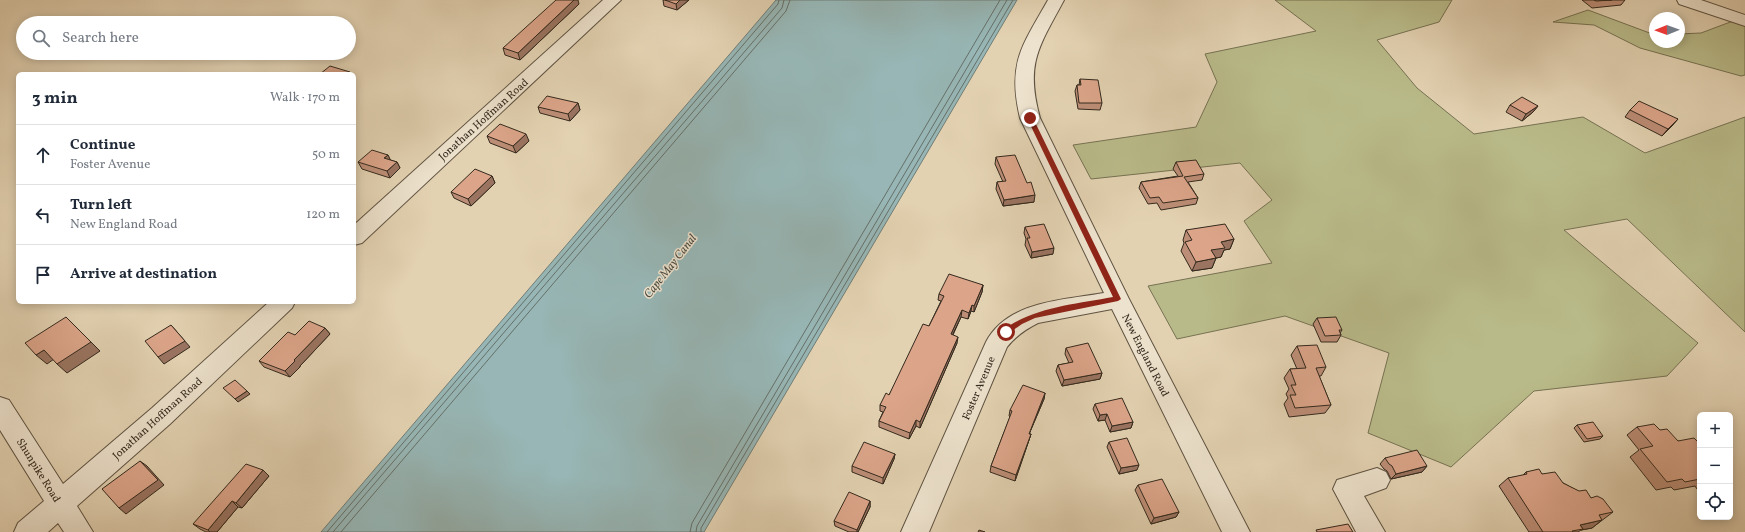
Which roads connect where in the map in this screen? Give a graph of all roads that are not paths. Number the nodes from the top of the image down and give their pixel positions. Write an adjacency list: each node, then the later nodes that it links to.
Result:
1 (613, 0): 5 (street, Jonathan Hoffman Road)
2 (1056, 0): 6 (street, New England Road)
3 (1685, 0): 4 (street)
4 (1745, 21)
5 (356, 236)
6 (1118, 299): 13 (street, Foster Avenue); 14 (street, New England Road)
7 (282, 304): 10 (street, Jonathan Hoffman Road)
8 (0, 408): 10 (street, Shunpike Road)
9 (1377, 480): 15 (street)
10 (61, 504): 11 (street, Jonathan Hoffman Road); 12 (street, Shunpike Road)
11 (28, 532)
12 (79, 532)
13 (916, 532)
14 (1236, 532)
15 (1371, 532)

